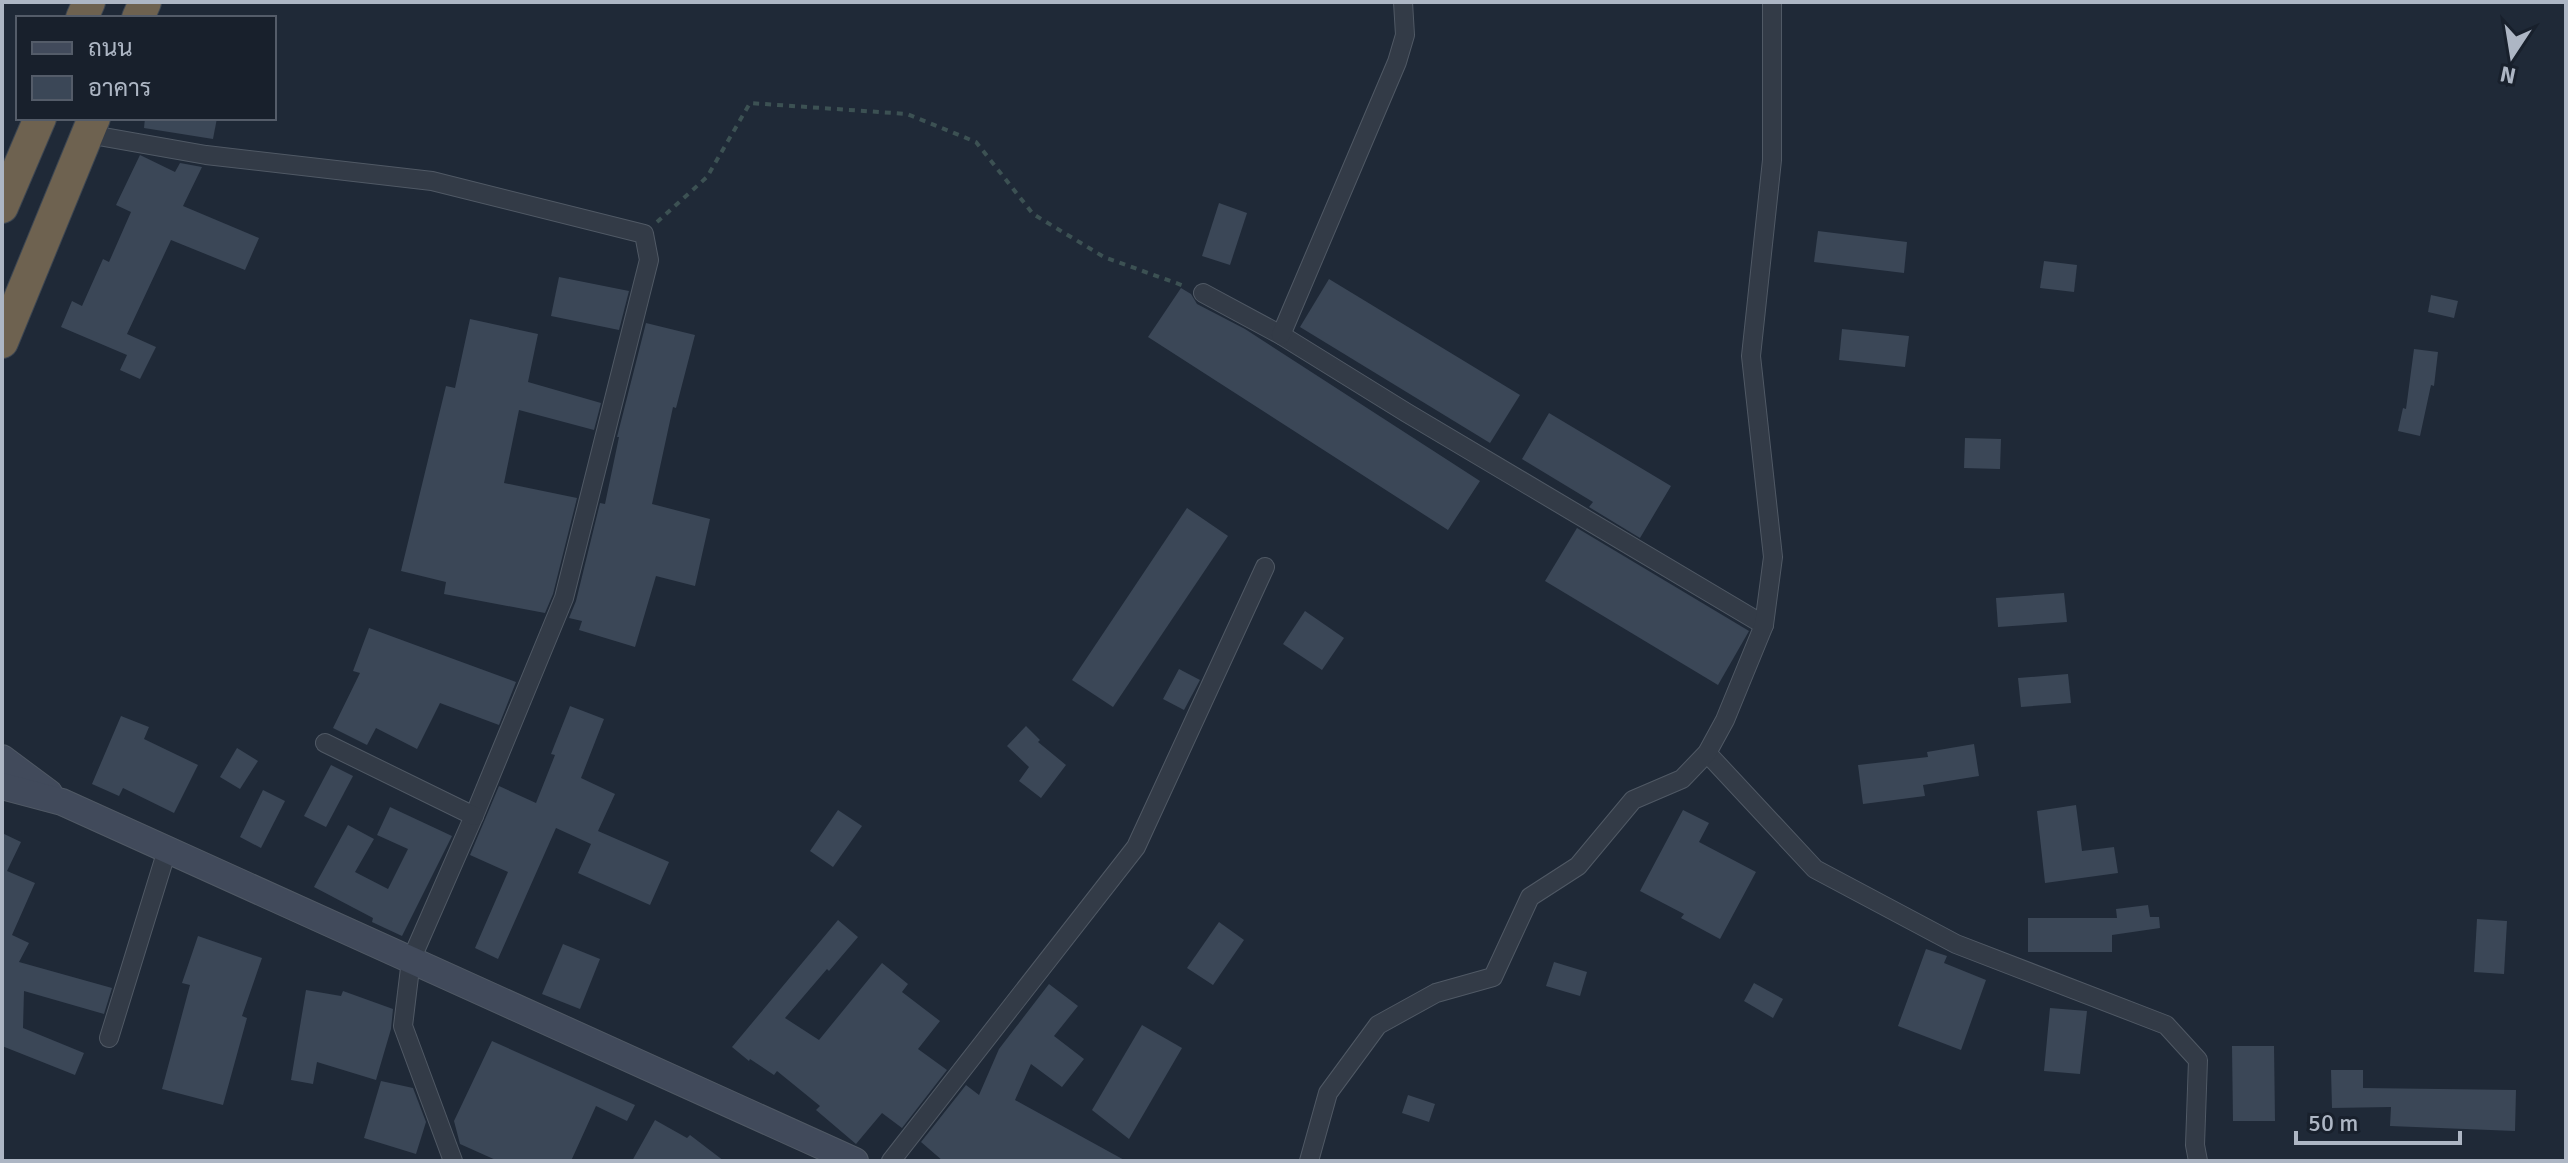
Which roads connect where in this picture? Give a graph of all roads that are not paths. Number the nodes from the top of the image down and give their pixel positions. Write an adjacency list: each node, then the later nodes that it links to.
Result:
1 (1403, 2): 7 (street)
2 (1772, 2): 10 (street)
3 (39, 120): 5 (highway)
4 (91, 126): 8 (highway); 16 (street)
5 (2, 207)
6 (1203, 293): 7 (street)
7 (1281, 335): 10 (street)
8 (2, 342)
9 (1265, 567): 22 (street)
10 (1764, 625): 12 (street)
11 (325, 743): 16 (street)
12 (1707, 753): 23 (street); 24 (street)
13 (2, 758): 15 (street)
14 (2, 786): 15 (street)
15 (62, 802): 17 (street)
16 (474, 816): 18 (street)
17 (167, 850): 18 (street); 19 (street)
18 (411, 960): 20 (street); 21 (street)
19 (109, 1038)
20 (453, 1161)
21 (855, 1161)
22 (891, 1161)
23 (1309, 1161)
24 (2198, 1161)

